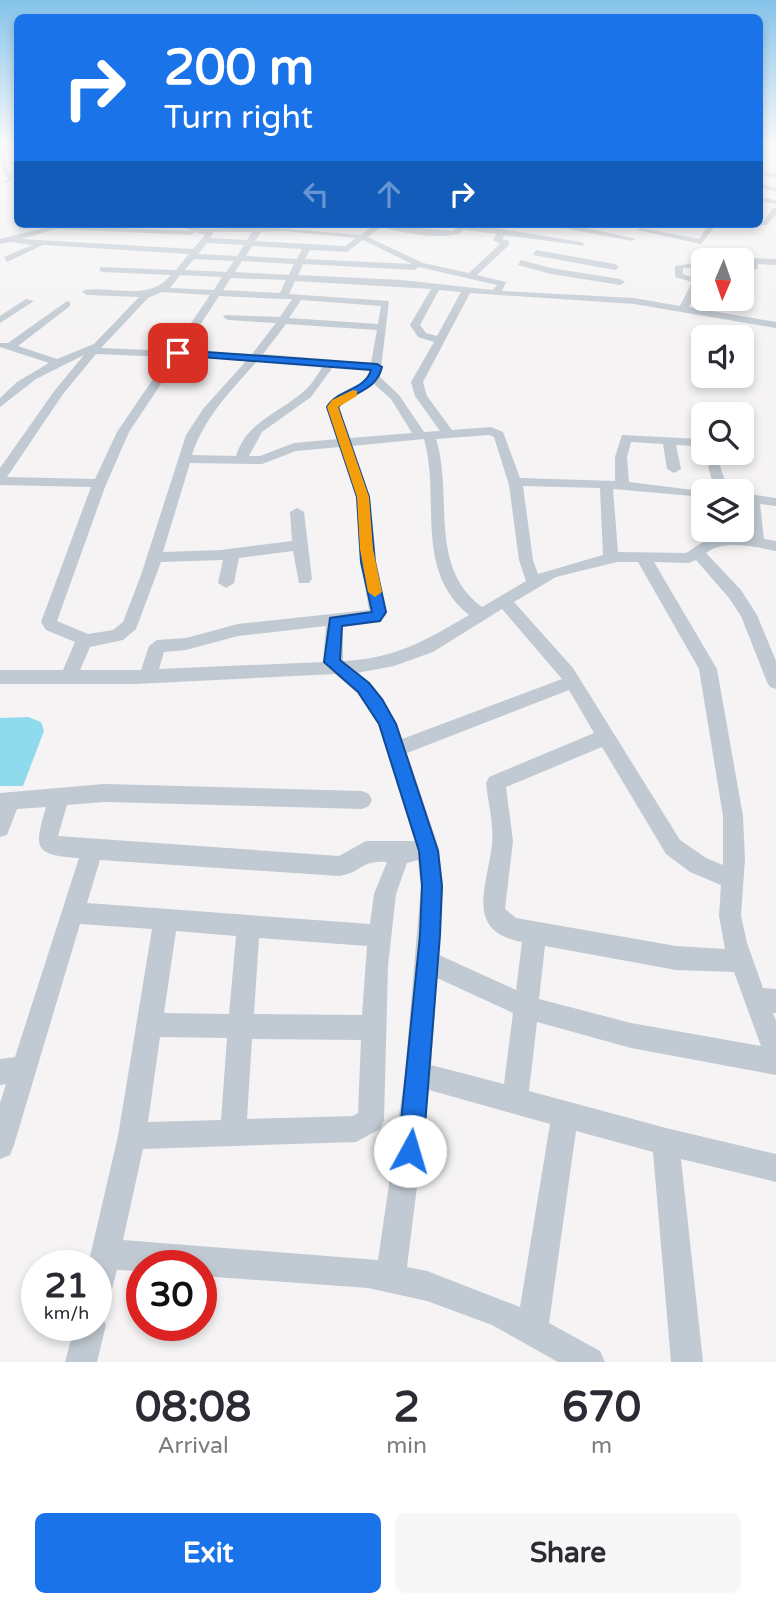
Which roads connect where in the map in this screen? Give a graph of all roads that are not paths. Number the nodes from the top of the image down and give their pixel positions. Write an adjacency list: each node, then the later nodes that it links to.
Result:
1 (48, 228): 18 (street)
2 (103, 228): 15 (street)
3 (190, 228): 15 (street)
4 (247, 228): 15 (street)
5 (258, 228): 19 (street)
6 (312, 228): 16 (street)
7 (374, 228): 16 (street)
8 (394, 228): 9 (street)
9 (461, 228)
10 (482, 228): 14 (street)
11 (571, 228): 17 (street)
12 (640, 228): 13 (street)
13 (710, 228)
14 (505, 232): 21 (street); 36 (street)
15 (207, 235): 19 (street); 23 (street)
16 (361, 237): 22 (street); 31 (street)
17 (632, 239)
18 (4, 241): 20 (street)
19 (250, 243): 22 (street); 25 (street)
20 (40, 244): 23 (street); 24 (street)
21 (582, 244)
22 (307, 247): 27 (street)
23 (194, 254): 25 (street); 34 (street)
24 (7, 259)
25 (240, 259): 27 (street); 35 (street)
26 (754, 261): 28 (street)
27 (300, 262): 31 (street); 37 (street)
28 (776, 262)
29 (521, 263): 32 (street); 41 (street); 42 (street)
30 (691, 265): 38 (street)
31 (419, 266): 36 (street); 40 (street)
32 (615, 267)
33 (103, 269): 34 (street)
34 (179, 272): 35 (street); 44 (street)
35 (230, 275): 37 (street); 47 (street)
36 (470, 277): 41 (street)
37 (291, 278): 40 (street); 51 (street)
38 (691, 280)
39 (620, 282): 42 (street)
40 (401, 283): 43 (street); 54 (street)
41 (503, 284): 48 (street)
42 (544, 284): 48 (street); 56 (street)
43 (437, 286): 45 (street); 63 (street)
44 (164, 290): 47 (street); 49 (street)
45 (467, 290): 48 (street); 63 (street)
46 (87, 292): 49 (street)
47 (219, 293): 51 (street); 66 (street)
48 (495, 293)
49 (148, 294): 65 (street)
50 (691, 294): 56 (street)
51 (290, 297): 52 (street); 59 (street)
52 (340, 299): 54 (street); 60 (street)
53 (29, 301): 58 (street)
54 (381, 302): 62 (street)
55 (67, 304): 64 (street)
56 (684, 308): 61 (street)
57 (228, 317): 59 (street)
58 (0, 320)
59 (283, 321): 60 (street); 67 (street)
60 (328, 324): 62 (street)
61 (776, 325)
62 (383, 327): 70 (street)
63 (439, 340): 72 (street)
64 (5, 346): 68 (street)
65 (96, 348): 66 (street); 68 (street); 81 (street)
66 (178, 353): 67 (street); 84 (street)
67 (256, 357): 69 (street); 77 (street)
68 (57, 362): 71 (street)
69 (330, 363): 70 (street); 78 (street)
70 (375, 373): 73 (street); 74 (street)
71 (0, 404)
72 (449, 434): 73 (street); 83 (street)
73 (425, 436): 74 (street); 104 (street)
74 (346, 441): 78 (street); 105 (street)
75 (669, 442): 76 (street); 80 (street); 86 (street)
76 (691, 442)
77 (185, 458): 78 (street); 98 (street)
78 (241, 460)
79 (714, 466): 82 (street)
80 (674, 469)
81 (0, 479): 84 (street)
82 (718, 479)
83 (515, 482): 85 (street); 102 (street)
84 (100, 483): 106 (street)
85 (606, 484): 86 (street); 99 (street)
86 (622, 486): 87 (street)
87 (691, 492)
88 (754, 499): 89 (street)
89 (776, 502)
90 (297, 512): 93 (street)
91 (754, 529): 92 (street)
92 (757, 542): 94 (street); 95 (street)
93 (300, 545): 96 (street); 100 (street)
94 (776, 546)
95 (698, 553): 97 (street); 112 (street)
96 (232, 554): 98 (street); 101 (street)
97 (643, 556): 99 (street); 121 (street)
98 (155, 557): 106 (street)
99 (611, 558): 102 (street)
100 (304, 579)
101 (226, 583)
102 (534, 583): 103 (street)
103 (505, 602): 104 (street); 111 (street)
104 (482, 617): 107 (street)
105 (335, 621): 107 (street); 108 (street)
106 (87, 640): 110 (street)
107 (339, 669): 108 (street); 114 (street)
108 (148, 676): 110 (street)
109 (0, 677): 110 (street)
110 (69, 677)
111 (572, 682): 113 (street); 114 (street)
112 (776, 682)
113 (605, 737): 121 (street); 125 (street)
114 (396, 749): 120 (street)
115 (59, 796): 116 (street); 117 (street); 119 (street)
116 (362, 800)
117 (5, 802): 118 (street)
118 (0, 828)
119 (92, 850): 120 (street); 122 (street)
120 (416, 851): 126 (street); 128 (street)
121 (733, 879): 127 (street)
122 (72, 913): 123 (street); 136 (street)
123 (159, 919): 124 (street); 131 (street)
124 (248, 927): 126 (street); 132 (street)
125 (535, 933): 127 (street); 130 (street)
126 (379, 936): 133 (street)
127 (741, 961): 129 (street)
128 (428, 962): 130 (street); 137 (street)
129 (765, 1000): 134 (street)
130 (528, 1007): 135 (street); 138 (street)
131 (151, 1025): 132 (street); 141 (street)
132 (242, 1026): 133 (street); 140 (street)
133 (375, 1028): 140 (street)
134 (776, 1054)
135 (776, 1062)
136 (12, 1070): 143 (street)
137 (418, 1074): 138 (street); 147 (street)
138 (515, 1100): 139 (street)
139 (565, 1114): 142 (street); 148 (street)
140 (233, 1133): 141 (street)
141 (132, 1136): 145 (street)
142 (667, 1142): 144 (street); 152 (street)
143 (0, 1145)
144 (776, 1168)
145 (107, 1250)
146 (112, 1254): 147 (street)
147 (391, 1278): 148 (street)
148 (532, 1331): 151 (street)
149 (86, 1341): 150 (street)
150 (81, 1362)
151 (589, 1362)
152 (687, 1362)

